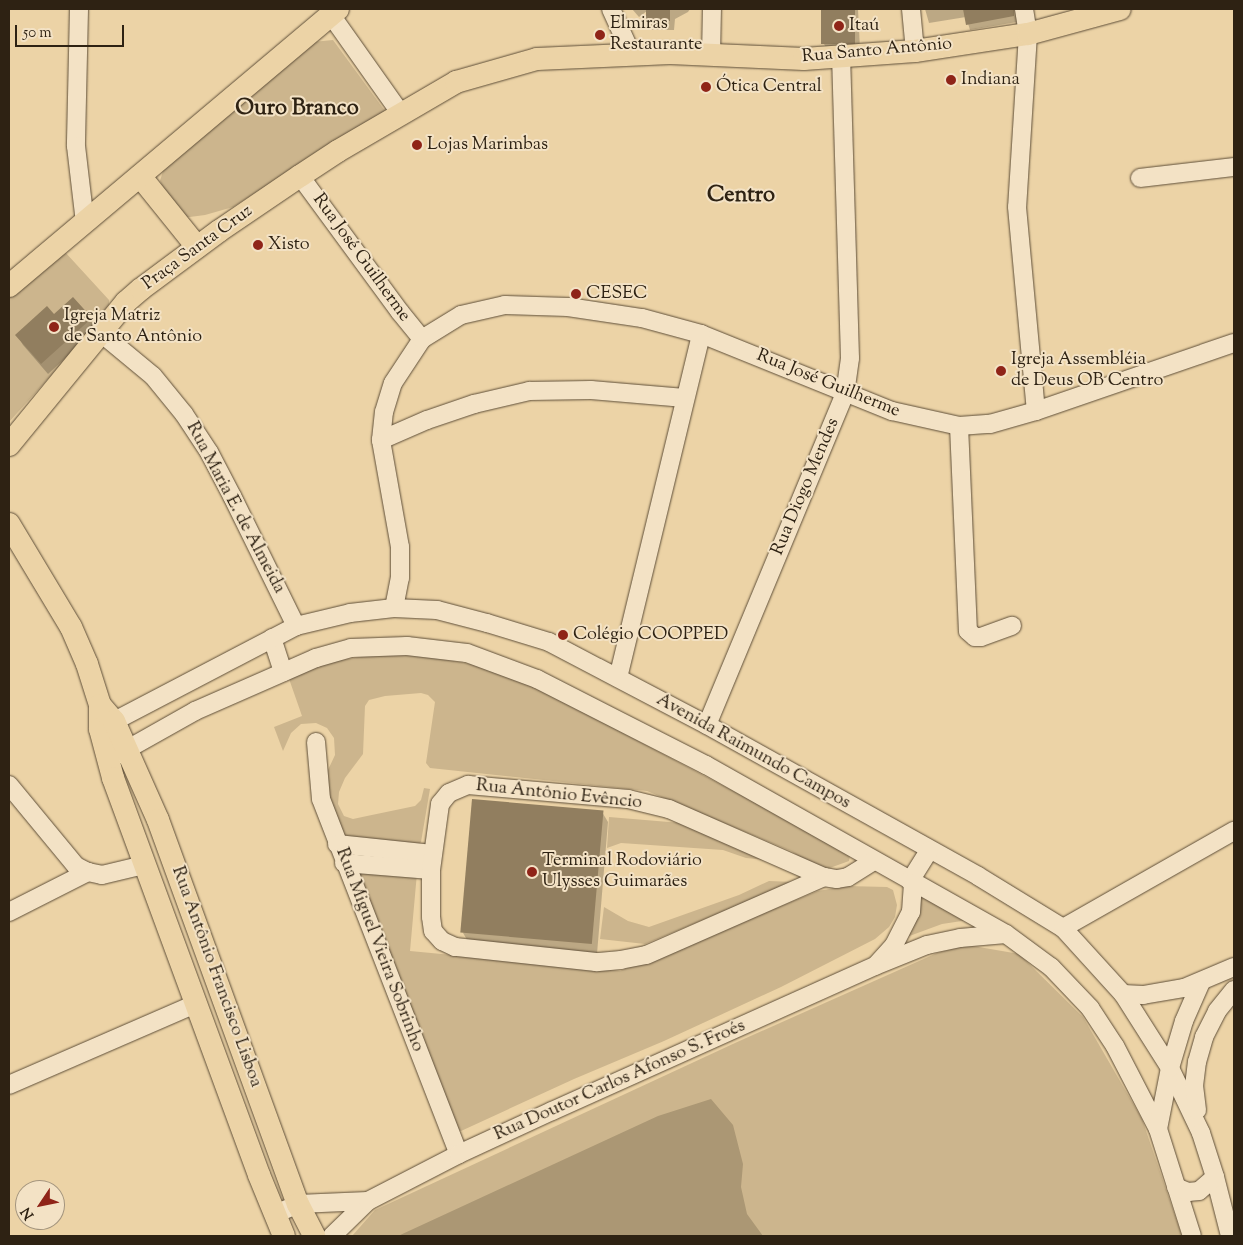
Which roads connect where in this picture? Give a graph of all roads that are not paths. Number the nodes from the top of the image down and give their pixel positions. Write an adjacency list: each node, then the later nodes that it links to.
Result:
1 (79, 9): 18 (street)
2 (611, 9): 10 (street)
3 (712, 9): 11 (street)
4 (911, 9): 9 (street)
5 (1024, 9): 8 (street)
6 (1120, 9): 8 (main road, Rua Santo Antônio)
7 (334, 12): 13 (street); 15 (main road)
8 (1028, 34): 9 (main road, Rua Santo Antônio); 27 (street)
9 (915, 51): 12 (main road, Rua Santo Antônio)
10 (632, 55): 11 (main road, Rua Santo Antônio); 13 (main road, Rua Santo Antônio)
11 (711, 55): 12 (main road, Rua Santo Antônio)
12 (841, 58): 25 (street, Rua Diogo Mendes)
13 (401, 114): 16 (main road, Praça Santa Cruz)
14 (1234, 167): 17 (street)
15 (140, 176): 18 (main road); 19 (main road)
16 (300, 176): 19 (main road, Praça Santa Cruz); 23 (street, Rua José Guilherme)
17 (1140, 178)
18 (85, 223): 20 (main road)
19 (197, 247): 21 (main road, Praça Santa Cruz)
20 (9, 286)
21 (101, 333): 29 (main road, Praça Santa Cruz); 33 (street, Rua Maria E. de Almeida)
22 (701, 334): 23 (street, Rua José Guilherme); 25 (street, Rua José Guilherme); 26 (street)
23 (422, 339): 30 (street, Rua José Guilherme)
24 (1234, 343): 27 (street, Rua José Guilherme)
25 (845, 394): 28 (street, Rua José Guilherme); 39 (street, Rua Diogo Mendes)
26 (686, 398): 30 (street); 37 (street)
27 (1036, 411): 28 (street, Rua José Guilherme)
28 (959, 426): 34 (street)
29 (11, 439)
30 (381, 440): 32 (street, Rua José Guilherme)
31 (9, 524): 38 (main road)
32 (394, 608): 33 (street, Avenida Raimundo Campos); 37 (street, Avenida Raimundo Campos)
33 (296, 626): 35 (street, Avenida Raimundo Campos)
34 (1012, 626)
35 (272, 638): 36 (street); 38 (street, Avenida Raimundo Campos)
36 (283, 672): 41 (street, Avenida Raimundo Campos); 47 (street, Avenida Raimundo Campos)
37 (618, 678): 39 (street, Avenida Raimundo Campos)
38 (105, 718): 41 (main road, Rua Antônio Francisco Lisboa); 42 (main road, Rua Antônio Francisco Lisboa)
39 (707, 725): 46 (street, Avenida Raimundo Campos)
40 (316, 742): 45 (street, Rua Miguel Vieira Sobrinho)
41 (128, 749): 42 (street, Avenida Raimundo Campos); 71 (main road, Rua Antônio Francisco Lisboa)
42 (108, 760): 50 (main road, Rua Antônio Francisco Lisboa)
43 (9, 785): 51 (street)
44 (1234, 831): 55 (street)
45 (337, 844): 48 (street); 49 (street, Rua Miguel Vieira Sobrinho)
46 (929, 850): 53 (street); 55 (street, Avenida Raimundo Campos)
47 (874, 861): 52 (street, Rua Antônio Evêncio); 53 (street, Avenida Raimundo Campos)
48 (431, 862): 49 (street); 52 (street, Rua Antônio Evêncio); 52 (street, Rua Antônio Evêncio)
49 (344, 863): 67 (street, Rua Miguel Vieira Sobrinho)
50 (144, 865): 51 (street); 62 (main road, Rua Antônio Francisco Lisboa)
51 (88, 872): 54 (street)
52 (824, 877)
53 (912, 882): 56 (street, Avenida Raimundo Campos); 57 (street)
54 (9, 912)
55 (1063, 928): 61 (street, Avenida Raimundo Campos)
56 (1006, 934): 57 (street, Rua Doutor Carlos Afonso S. Froés); 65 (street, Avenida Raimundo Campos)
57 (875, 966): 67 (street, Rua Doutor Carlos Afonso S. Froés)
58 (1234, 968): 59 (street)
59 (1201, 982): 61 (street); 63 (street)
60 (1234, 990): 66 (street)
61 (1123, 994): 63 (street, Avenida Raimundo Campos)
62 (195, 1004): 64 (street); 72 (main road, Rua Antônio Francisco Lisboa)
63 (1170, 1068): 65 (street); 66 (street, Avenida Raimundo Campos)
64 (9, 1085)
65 (1158, 1129): 69 (street, Avenida Raimundo Campos)
66 (1201, 1133): 68 (street, Avenida Raimundo Campos)
67 (458, 1154): 70 (street, Rua Doutor Carlos Afonso S. Froés)
68 (1215, 1177): 69 (street); 77 (street, Avenida Raimundo Campos)
69 (1176, 1187): 76 (street, Avenida Raimundo Campos)
70 (368, 1201): 71 (street); 75 (street)
71 (298, 1204): 72 (street); 74 (main road, Rua Antônio Francisco Lisboa)
72 (275, 1214): 73 (main road, Rua Antônio Francisco Lisboa)
73 (284, 1236)
74 (314, 1236)
75 (332, 1236)
76 (1192, 1236)
77 (1230, 1236)

